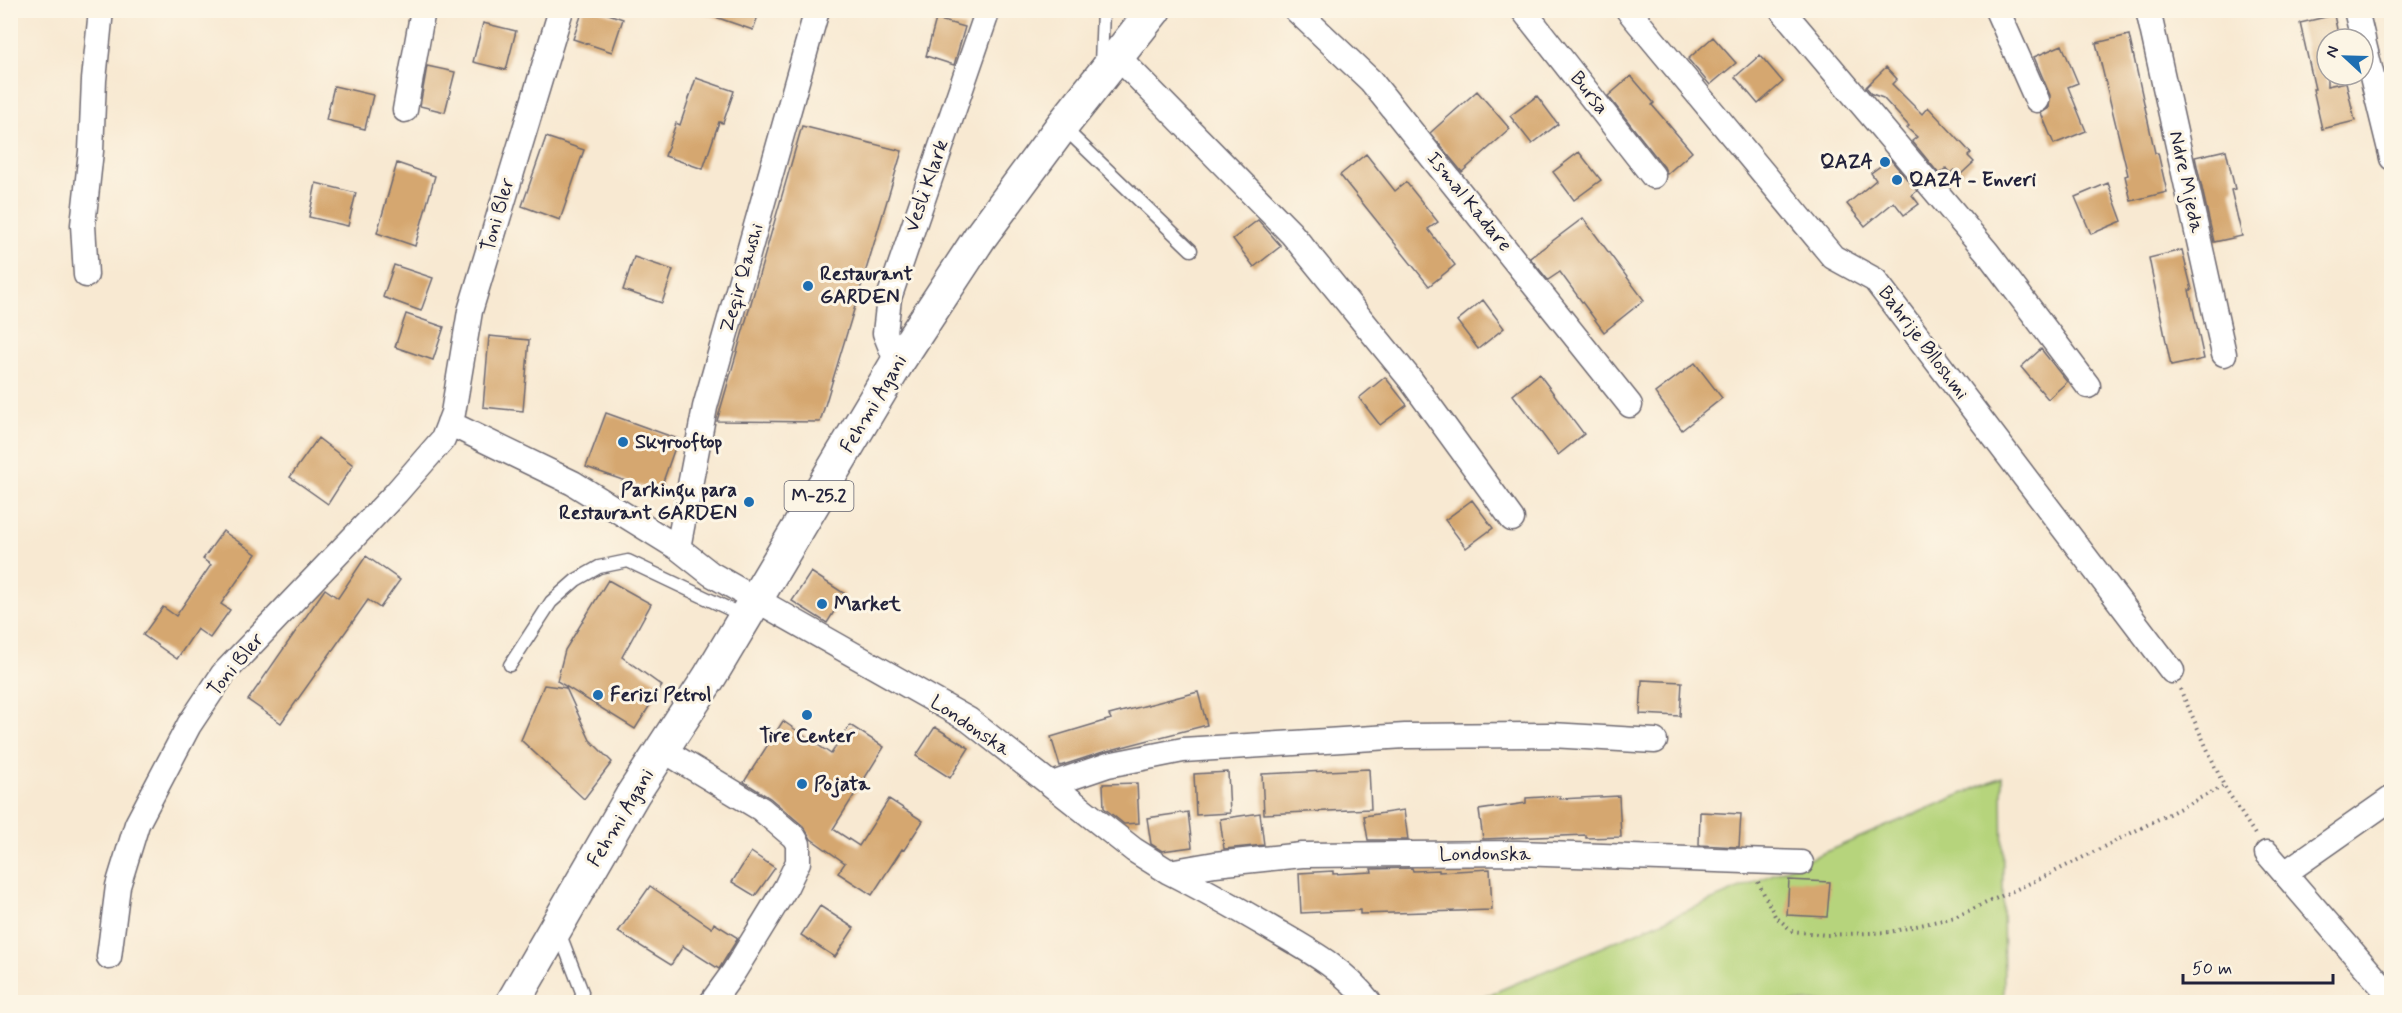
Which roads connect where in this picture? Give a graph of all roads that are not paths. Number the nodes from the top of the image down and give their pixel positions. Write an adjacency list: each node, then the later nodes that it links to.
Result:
1 (101, 10): 24 (street)
2 (423, 10): 19 (street)
3 (561, 10): 29 (street, Toni Bler)
4 (817, 10): 31 (street, Zeqir Qaushi)
5 (988, 10): 26 (street, Vesli Klark)
6 (1103, 10): 16 (lane)
7 (1154, 10): 16 (main road, Fehmi Agani / M-25.2)
8 (1296, 10): 28 (street, Ismal Kadare)
9 (1523, 10): 22 (street, Bursa)
10 (1628, 10): 34 (street, Bahrije Blloshmi)
11 (1782, 10): 27 (street)
12 (1997, 10): 18 (street)
13 (2148, 10): 25 (street, Ndre Mjeda)
14 (2356, 10): 15 (street)
15 (2360, 27)
16 (1109, 67): 20 (main road, Fehmi Agani / M-25.2); 30 (street)
17 (2374, 87): 21 (street)
18 (2037, 100)
19 (405, 110)
20 (1062, 126): 23 (lane); 26 (main road, Fehmi Agani / M-25.2)
21 (2391, 159)
22 (1653, 177)
23 (1191, 250)
24 (86, 275)
25 (2224, 354)
26 (897, 363): 32 (main road, Fehmi Agani / M-25.2)
27 (2088, 386)
28 (1630, 405)
29 (449, 423): 31 (street); 44 (street, Toni Bler)
30 (1512, 519)
31 (678, 548): 32 (street)
32 (751, 609): 33 (lane); 36 (main road, Fehmi Agani / M-25.2); 37 (street, Londonska)
33 (510, 665)
34 (2172, 672)
35 (1655, 741): 37 (street)
36 (663, 750): 43 (main road, Fehmi Agani / M-25.2); 48 (street)
37 (1052, 784): 41 (street, Londonska)
38 (2391, 798): 42 (street)
39 (2267, 853): 42 (street)
40 (1801, 863): 41 (street, Londonska)
41 (1169, 872): 49 (street, Londonska)
42 (2285, 873): 45 (street)
43 (557, 925): 46 (main road, Fehmi Agani / M-25.2); 47 (lane)
44 (109, 957)
45 (2391, 998)
46 (513, 1002)
47 (581, 1002)
48 (712, 1002)
49 (1369, 1002)

